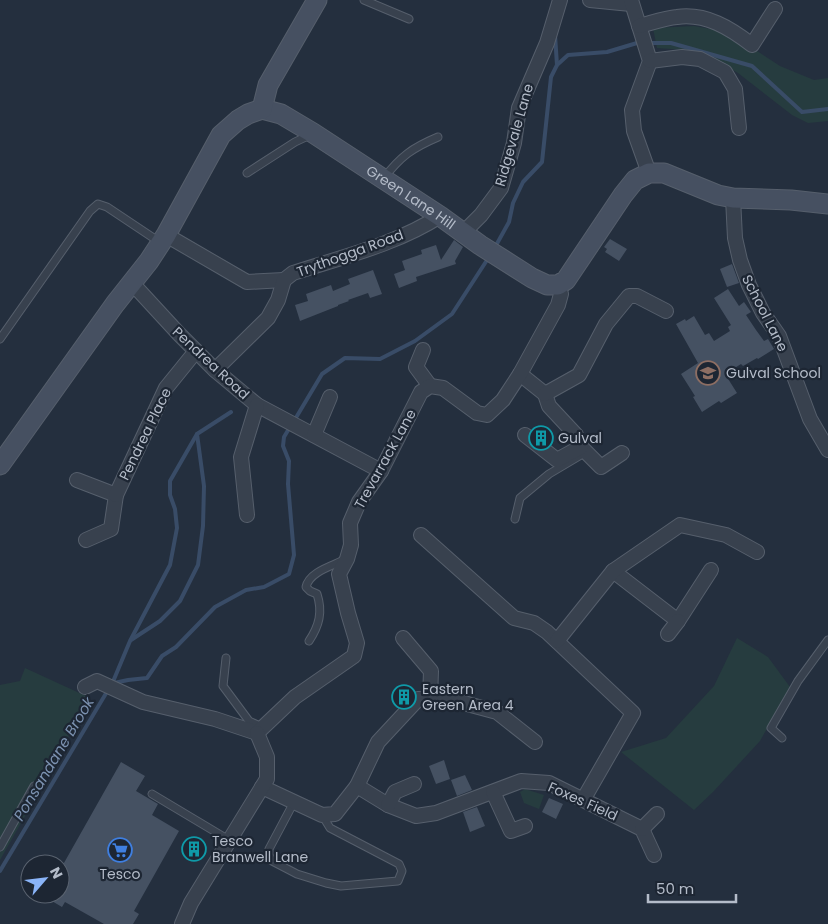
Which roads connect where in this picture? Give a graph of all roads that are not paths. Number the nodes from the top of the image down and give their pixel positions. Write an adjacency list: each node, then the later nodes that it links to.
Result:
1 (317, 0): 10 (main road)
2 (364, 0): 7 (lane)
3 (560, 0): 20 (street, Ridgevale Lane)
4 (590, 0): 5 (street)
5 (631, 2): 8 (street)
6 (775, 9): 8 (street)
7 (408, 19)
8 (641, 32): 9 (street)
9 (650, 58): 11 (street); 15 (street)
10 (262, 109): 12 (main road, Green Lane Hill); 21 (main road)
11 (739, 128)
12 (313, 133): 14 (lane); 16 (main road, Green Lane Hill)
13 (438, 136): 16 (lane)
14 (247, 173)
15 (649, 173): 17 (main road); 24 (main road)
16 (383, 179): 19 (main road, Green Lane Hill)
17 (733, 198): 18 (main road); 38 (street, School Lane)
18 (828, 204)
19 (440, 216): 20 (main road, Green Lane Hill); 22 (street, Trythogga Road)
20 (463, 233): 24 (main road, Green Lane Hill)
21 (163, 239): 22 (street); 23 (main road); 26 (lane)
22 (284, 280): 29 (street, Trythogga Road)
23 (132, 283): 28 (street, Pendrea Road); 40 (main road)
24 (558, 285): 30 (street)
25 (666, 312): 32 (street)
26 (0, 339)
27 (423, 350): 31 (street)
28 (196, 351): 29 (street, Pendrea Road); 43 (street, Pendrea Place)
29 (215, 370): 34 (street, Pendrea Road)
30 (520, 374): 31 (street); 32 (street)
31 (430, 386): 41 (street, Trevarrack Lane)
32 (545, 394): 37 (street)
33 (330, 397): 36 (street)
34 (257, 405): 36 (street, Pendrea Road); 44 (street)
35 (525, 435): 37 (street)
36 (314, 436): 41 (street, Pendrea Road)
37 (584, 449): 39 (street); 45 (lane)
38 (828, 450)
39 (622, 454)
40 (0, 465)
41 (381, 471): 49 (street, Trevarrack Lane)
42 (77, 480): 43 (street)
43 (116, 495): 47 (street, Pendrea Place)
44 (247, 515)
45 (515, 519)
46 (421, 535): 57 (street)
47 (86, 540)
48 (757, 552): 51 (street)
49 (347, 559): 56 (lane); 61 (street, Trevarrack Lane)
50 (711, 570): 52 (street)
51 (613, 571): 52 (street); 57 (street)
52 (678, 621): 53 (street)
53 (668, 634)
54 (403, 638): 60 (street)
55 (828, 640): 62 (lane)
56 (308, 641)
57 (557, 641): 70 (street)
58 (226, 658): 61 (lane)
59 (85, 687): 61 (street)
60 (430, 698): 63 (street); 66 (street)
61 (260, 730): 67 (street)
62 (782, 738)
63 (535, 742)
64 (414, 784): 72 (street)
65 (34, 786): 78 (lane)
66 (357, 786): 72 (street, Foxes Field); 73 (street)
67 (262, 787): 71 (street); 77 (street)
68 (494, 792): 70 (street, Foxes Field); 72 (street, Foxes Field); 75 (street)
69 (152, 794): 77 (lane)
70 (583, 800): 76 (street, Foxes Field)
71 (294, 802): 73 (street); 73 (lane)
72 (388, 805)
73 (322, 814)
74 (657, 814): 76 (street)
75 (525, 826)
76 (642, 829): 79 (street)
77 (229, 840): 80 (street)
78 (0, 847)
79 (654, 855)
80 (182, 924)

